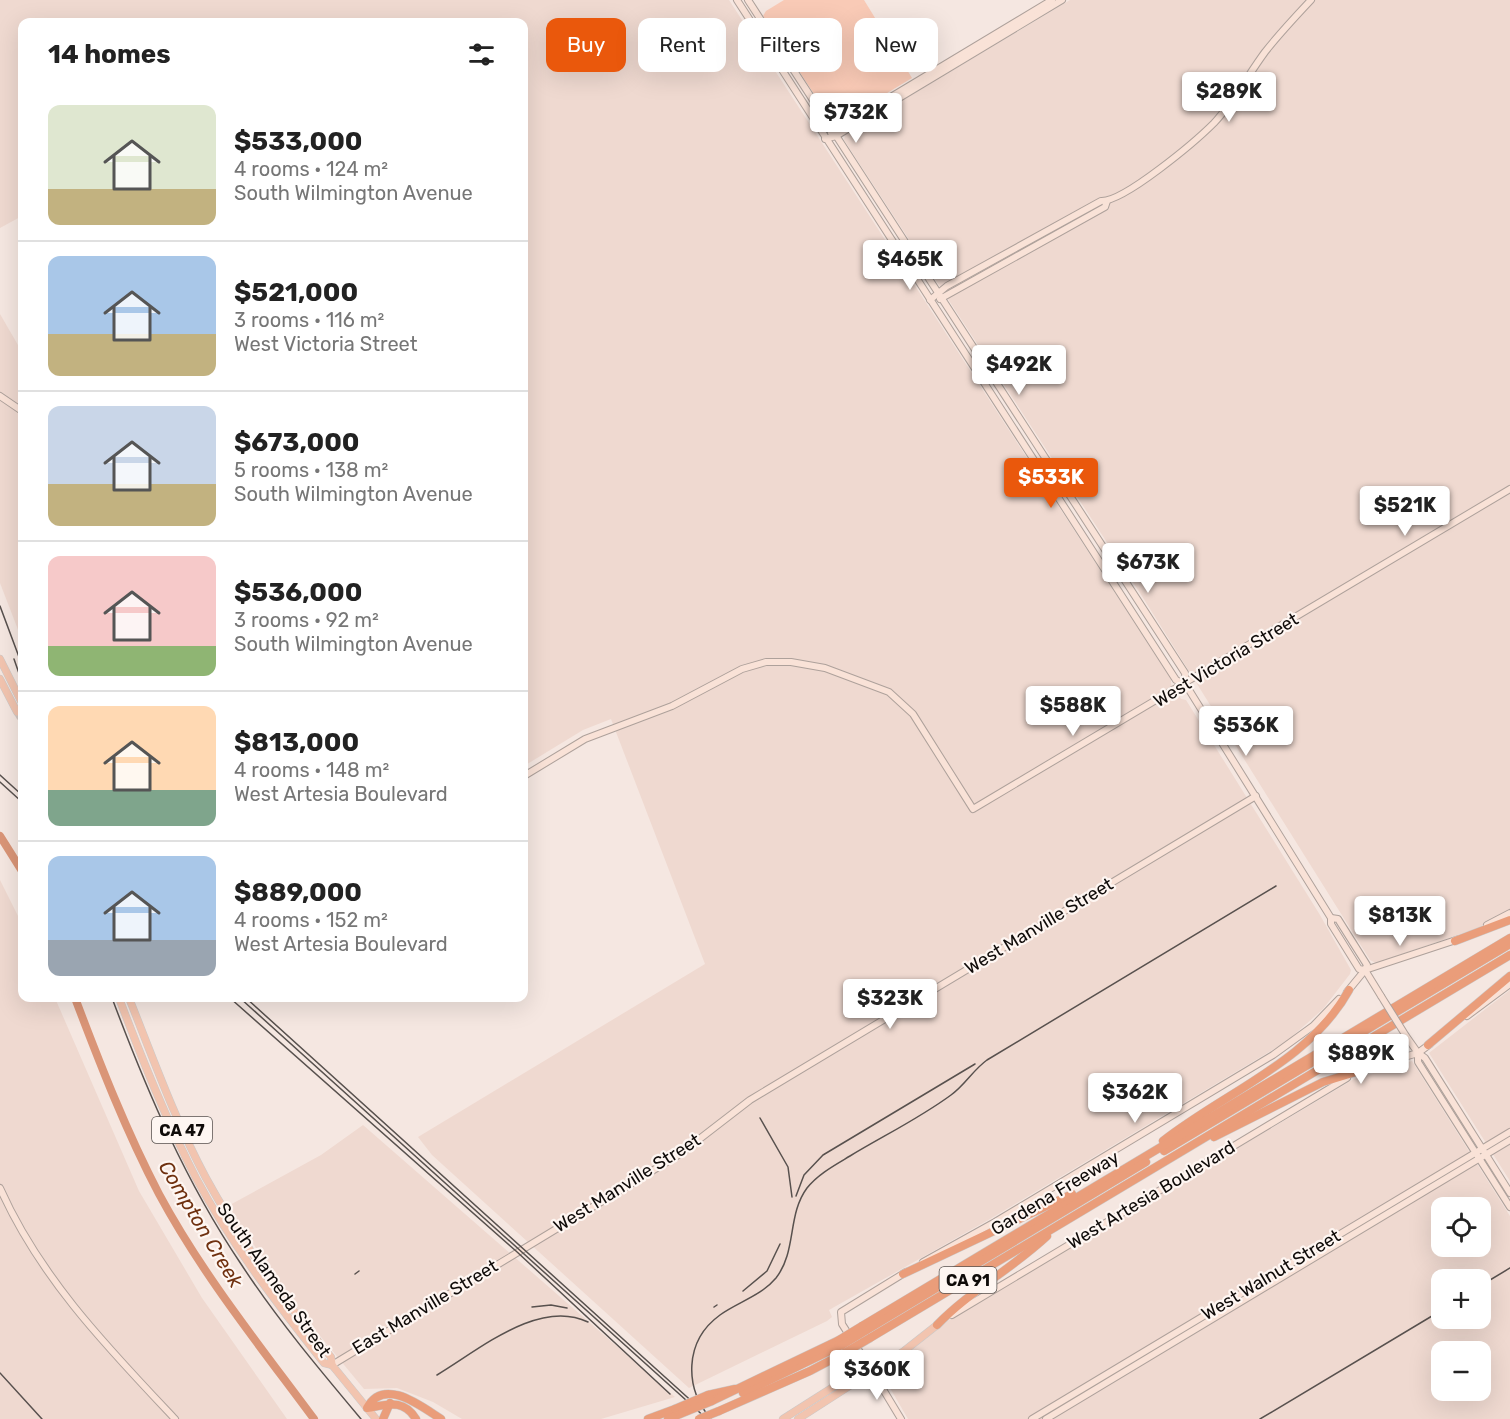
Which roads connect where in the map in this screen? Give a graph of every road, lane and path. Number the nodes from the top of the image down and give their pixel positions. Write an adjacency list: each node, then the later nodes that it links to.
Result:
1 (737, 0): 6 (main road)
2 (748, 0): 5 (main road)
3 (1311, 0): 7 (main road)
4 (1057, 1): 5 (main road)
5 (834, 134): 6 (main road); 8 (main road)
6 (825, 139): 10 (main road)
7 (1107, 201): 8 (main road); 9 (main road)
8 (937, 292): 9 (main road); 10 (main road)
9 (942, 298): 10 (main road); 16 (main road)
10 (930, 300): 16 (main road)
11 (0, 396): 12 (main road)
12 (18, 408)
13 (1510, 489): 16 (main road, West Victoria Street)
14 (0, 659): 17 (main road)
15 (0, 679): 18 (main road)
16 (1186, 685): 19 (main road, West Victoria Street); 20 (main road)
17 (18, 695)
18 (17, 712)
19 (528, 774)
20 (1256, 796): 27 (main road); 48 (main road, West Manville Street)
21 (1510, 913): 24 (main road)
22 (1510, 920): 24 (highway)
23 (1510, 938): 41 (highway, Gardena Freeway / CA 91)
24 (1455, 940): 27 (main road)
25 (1510, 946): 51 (highway); 52 (highway)
26 (1510, 955): 42 (highway, Gardena Freeway / CA 91)
27 (1365, 970): 30 (main road); 34 (main road, bridge)
28 (1510, 976): 33 (highway)
29 (1510, 984): 33 (main road, West Artesia Boulevard)
30 (1348, 990): 41 (highway); 49 (main road)
31 (121, 1002): 37 (main road, South Alameda Street / CA 47)
32 (131, 1002): 36 (main road, South Alameda Street / CA 47)
33 (1428, 1046): 34 (main road, West Artesia Boulevard)
34 (1418, 1053): 35 (main road, West Artesia Boulevard); 40 (main road)
35 (1372, 1067): 42 (highway); 50 (main road, West Artesia Boulevard)
36 (167, 1093): 37 (main road); 54 (main road, South Alameda Street / CA 47)
37 (159, 1097): 54 (main road, South Alameda Street / CA 47)
38 (1510, 1132): 40 (main road, West Walnut Street)
39 (1510, 1140): 40 (main road, West Walnut Street)
40 (1481, 1153): 45 (main road); 46 (main road); 71 (main road, West Walnut Street); 72 (main road, West Walnut Street)
41 (1140, 1159): 43 (highway, Gardena Freeway / CA 91)
42 (1148, 1170): 47 (highway, Gardena Freeway / CA 91)
43 (1112, 1176): 49 (highway); 51 (highway, Gardena Freeway / CA 91)
44 (0, 1188): 60 (main road)
45 (1510, 1193)
46 (1510, 1207)
47 (1058, 1226): 50 (highway); 52 (highway, Gardena Freeway / CA 91)
48 (518, 1250): 54 (main road, East Manville Street)
49 (903, 1274): 55 (main road)
50 (937, 1325): 55 (main road, West Artesia Boulevard)
51 (866, 1332): 52 (highway, Gardena Freeway / CA 91); 53 (highway, Gardena Freeway / CA 91, bridge); 53 (highway, Gardena Freeway / CA 91, bridge)
52 (878, 1333)
53 (842, 1345): 57 (highway, Gardena Freeway / CA 91); 57 (highway, Gardena Freeway / CA 91)
54 (332, 1365): 58 (main road, South Alameda Street / CA 47)
55 (870, 1368): 68 (main road, West Artesia Boulevard); 69 (main road, West Artesia Boulevard); 70 (main road)
56 (390, 1403): 58 (highway); 62 (highway); 63 (highway)
57 (713, 1403): 59 (highway); 59 (highway, bridge); 67 (highway, Gardena Freeway / CA 91, bridge)
58 (367, 1408): 61 (main road, South Alameda Street); 64 (highway)
59 (680, 1415): 65 (highway); 66 (highway)
60 (175, 1419)
61 (376, 1419)
62 (383, 1419)
63 (416, 1419)
64 (441, 1419)
65 (648, 1419)
66 (668, 1419)
67 (699, 1419)
68 (783, 1419)
69 (798, 1419)
70 (901, 1419)
71 (1032, 1419)
72 (1046, 1419)

